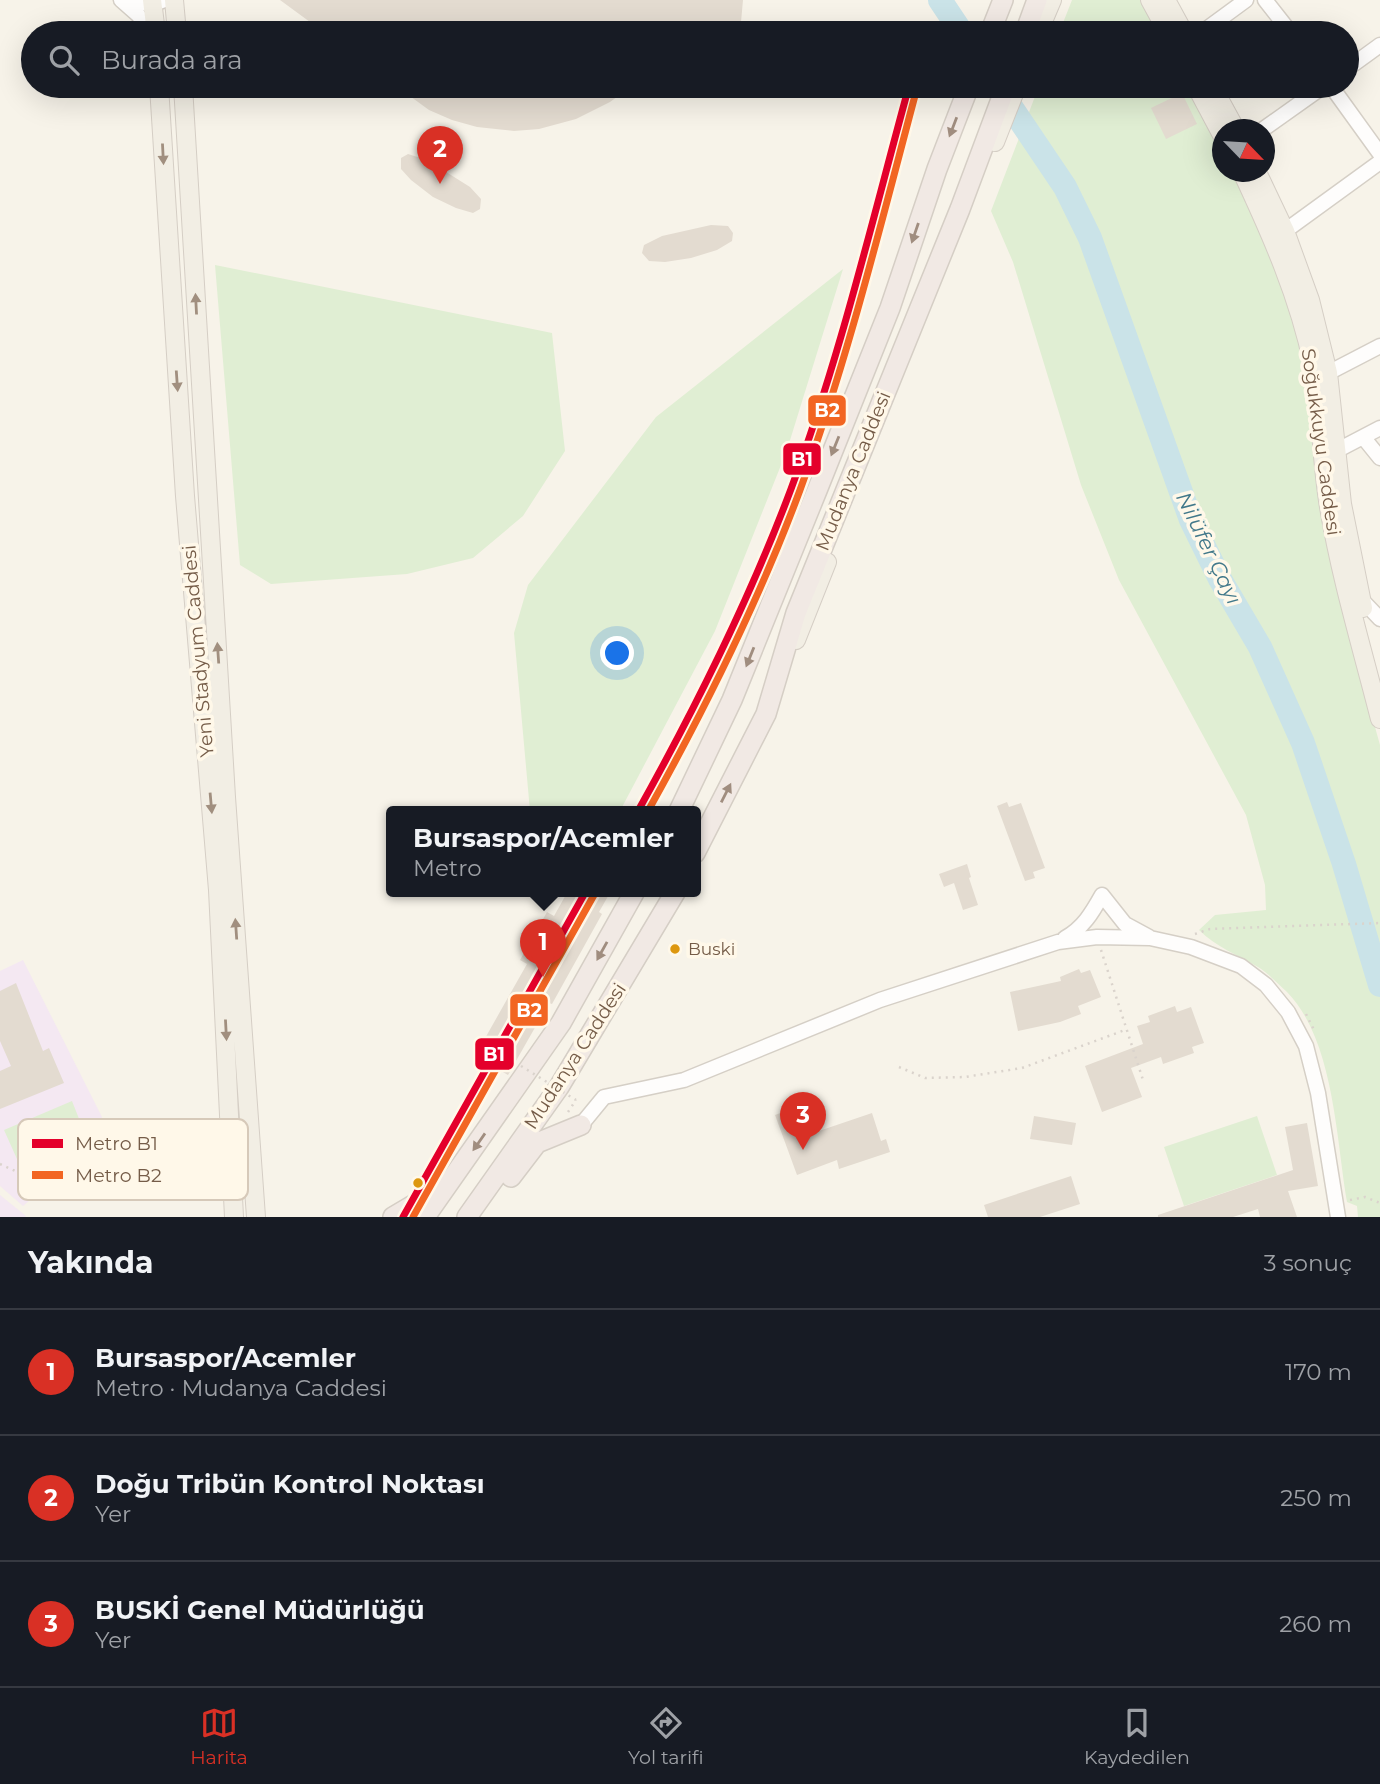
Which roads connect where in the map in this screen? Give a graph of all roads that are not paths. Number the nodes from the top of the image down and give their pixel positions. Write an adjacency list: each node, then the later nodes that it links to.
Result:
1 (121, 0): 13 (street)
2 (131, 0): 11 (street)
3 (174, 0): 15 (main road)
4 (1037, 0): 17 (highway)
5 (1046, 0): 18 (highway)
6 (1052, 0): 19 (main road)
7 (1150, 0): 20 (main road)
8 (1166, 0): 21 (main road)
9 (1245, 0): 22 (street)
10 (1265, 0): 23 (street)
11 (156, 2): 14 (main road)
12 (1002, 2): 16 (highway)
13 (143, 21)
14 (155, 21)
15 (176, 21)
16 (995, 21)
17 (1034, 21)
18 (1037, 21)
19 (1039, 21)
20 (1161, 21)
21 (1177, 21)
22 (1217, 21)
23 (1282, 21)
24 (1380, 45): 25 (street)
25 (1359, 60)
26 (160, 98): 60 (main road, Yeni Stadyum Caddesi, one-way to 60)
27 (184, 98): 64 (main road, Yeni Stadyum Caddesi, one-way to 27)
28 (965, 98): 54 (highway, Mudanya Caddesi, one-way to 54)
29 (1002, 98): 42 (highway, Mudanya Caddesi)
30 (1011, 98): 42 (highway)
31 (1203, 98): 35 (main road)
32 (1219, 98): 36 (main road)
33 (1307, 98): 37 (street)
34 (1340, 98): 38 (street)
35 (1214, 119)
36 (1230, 119)
37 (1275, 121)
38 (1380, 154)
39 (1380, 162): 43 (street)
40 (1247, 182): 53 (main road, Soğukkuyu Caddesi)
41 (1261, 182): 43 (main road, Soğukkuyu Caddesi)
42 (964, 209): 55 (highway, Mudanya Caddesi, one-way to 42)
43 (1285, 231): 45 (main road, Soğukkuyu Caddesi)
44 (1380, 346): 45 (street)
45 (1328, 373): 48 (main road, Soğukkuyu Caddesi)
46 (1380, 428): 47 (street)
47 (1363, 437): 48 (street); 49 (street)
48 (1336, 451): 50 (main road, Soğukkuyu Caddesi)
49 (1380, 458)
50 (1360, 597): 51 (street); 52 (main road, Soğukkuyu Caddesi)
51 (1380, 618)
52 (1380, 672)
53 (1380, 719)
54 (682, 806)
55 (701, 841)
56 (632, 897): 62 (highway, Mudanya Caddesi, one-way to 62)
57 (672, 897): 66 (highway, Mudanya Caddesi)
58 (1150, 938): 59 (street); 59 (street); 68 (street)
59 (1058, 942): 61 (street)
60 (229, 1119)
61 (581, 1125): 67 (highway)
62 (452, 1182): 63 (highway); 65 (highway, Mudanya Caddesi)
63 (396, 1216)
64 (256, 1217)
65 (425, 1217)
66 (467, 1217)
67 (475, 1217)
68 (1338, 1217)

